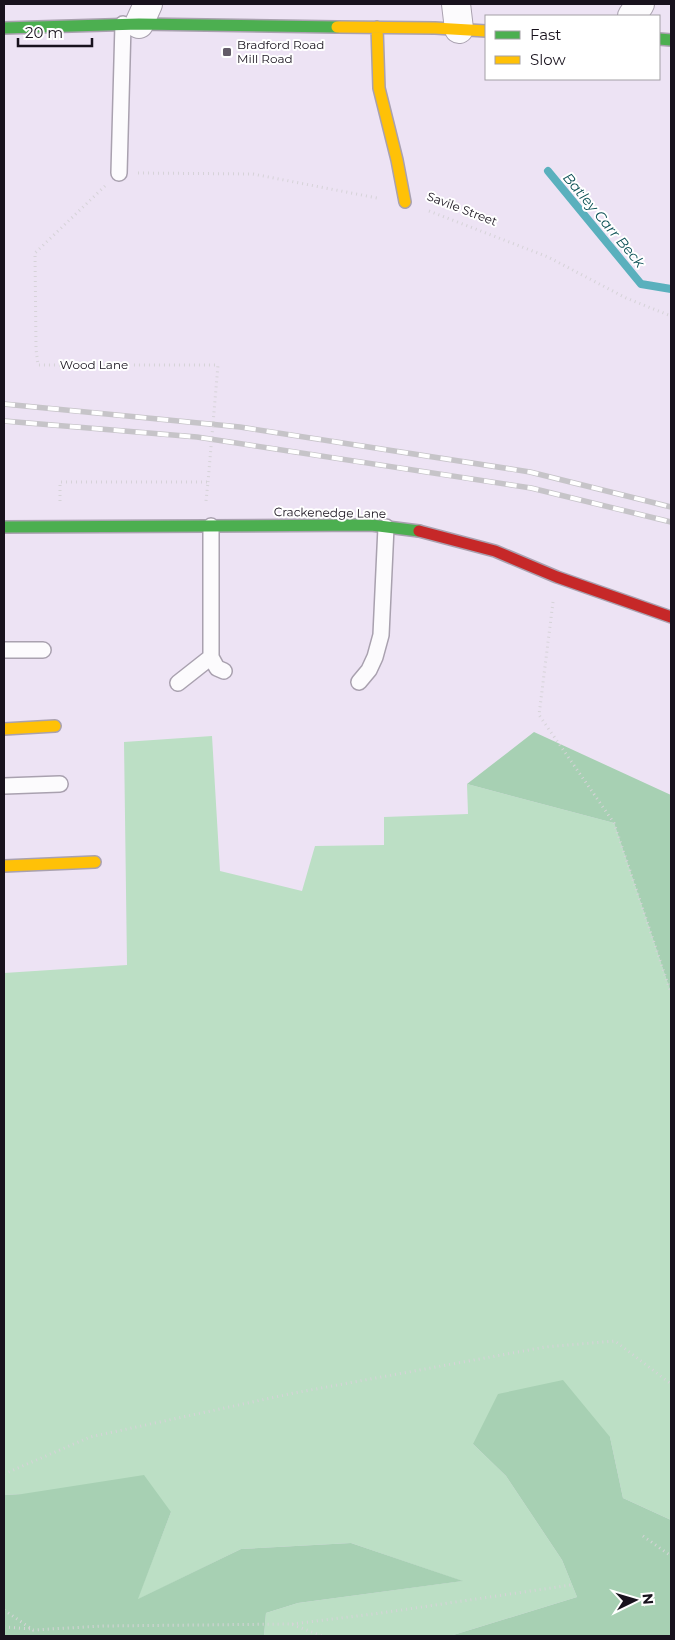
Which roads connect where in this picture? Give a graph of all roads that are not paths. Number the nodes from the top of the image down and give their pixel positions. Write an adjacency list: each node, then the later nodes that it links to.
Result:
1 (640, 4): 2 (street)
2 (633, 15)
3 (458, 16): 5 (street); 7 (street)
4 (136, 17): 5 (street); 6 (street); 8 (lane)
5 (377, 27): 9 (street)
6 (4, 28)
7 (485, 30)
8 (119, 173)
9 (405, 202)
10 (210, 526): 11 (street, Crackenedge Lane); 12 (street, Crackenedge Lane); 16 (lane)
11 (4, 527)
12 (386, 527): 13 (street, Crackenedge Lane); 18 (lane)
13 (671, 617)
14 (4, 650): 15 (lane)
15 (43, 650)
16 (211, 657): 17 (lane); 19 (lane)
17 (224, 671)
18 (359, 682)
19 (178, 683)
20 (55, 726): 21 (street)
21 (4, 729)
22 (60, 784): 23 (lane)
23 (4, 786)
24 (95, 862): 25 (street)
25 (4, 866)

